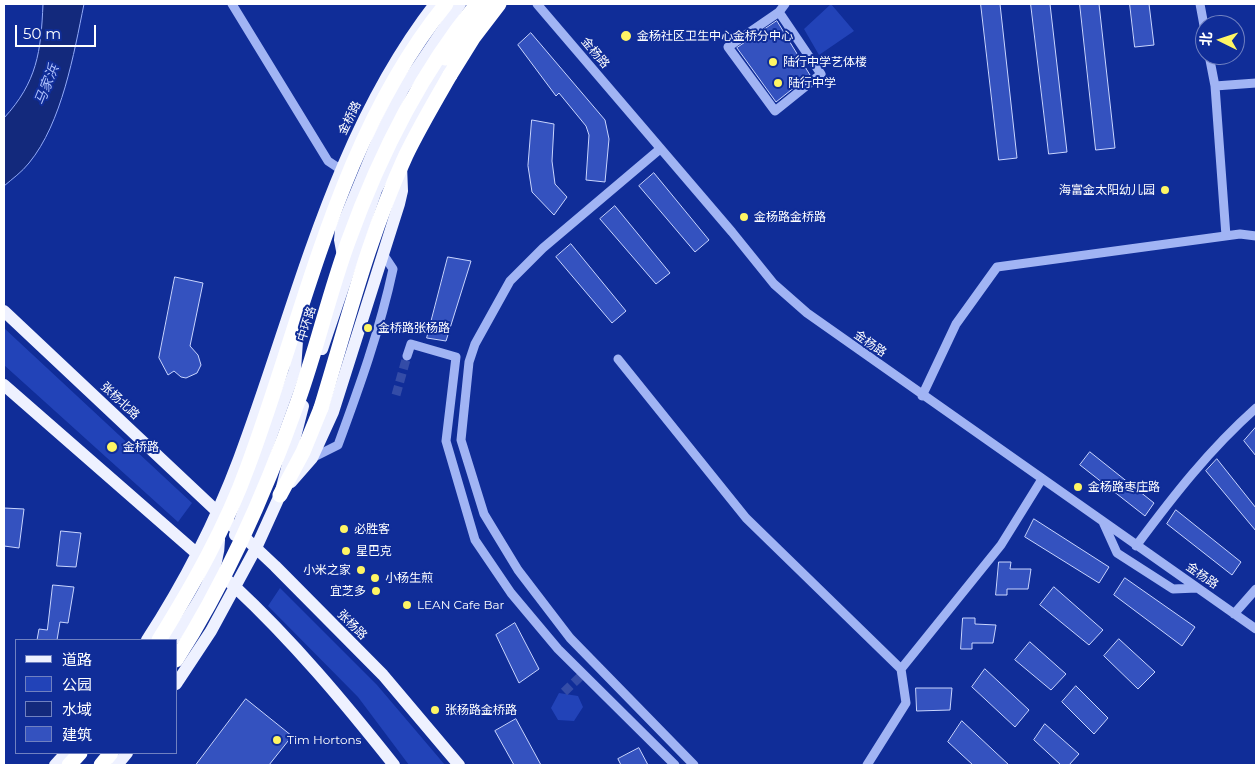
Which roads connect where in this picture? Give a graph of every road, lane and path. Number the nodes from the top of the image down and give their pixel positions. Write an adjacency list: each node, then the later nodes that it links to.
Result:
1 (232, 4): 18 (street)
2 (435, 4): 18 (main road, 金桥路)
3 (446, 4): 47 (highway, 中环路, bridge)
4 (460, 4): 15 (main road)
5 (477, 4): 14 (highway, 中环路, bridge)
6 (490, 4): 14 (highway, bridge); 16 (main road)
7 (499, 4): 33 (highway, bridge)
8 (538, 4): 17 (street, 金杨路)
9 (785, 4): 10 (street)
10 (779, 12): 10 (street)
11 (1211, 65): 13 (street)
12 (1256, 83): 13 (street)
13 (1215, 86): 20 (street)
14 (394, 132): 49 (highway, 中环路, bridge)
15 (379, 137): 19 (main road); 23 (main road)
16 (398, 148): 19 (main road); 22 (main road)
17 (660, 149): 29 (street, 金杨路); 63 (street)
18 (340, 169): 24 (main road, 金桥路)
19 (376, 190): 23 (main road)
20 (1226, 236): 21 (street); 29 (street)
21 (1256, 236)
22 (382, 254): 31 (main road); 31 (street)
23 (347, 275): 33 (main road)
24 (298, 288): 34 (main road, 金桥路); 36 (main road)
25 (4, 311): 34 (main road, 张杨北路)
26 (407, 356): 62 (street)
27 (618, 359): 50 (street)
28 (4, 385): 39 (main road)
29 (922, 396): 32 (street, 金杨路)
30 (1256, 408): 37 (street)
31 (312, 458): 33 (main road)
32 (1042, 479): 35 (street, 金杨路); 50 (street)
33 (280, 495): 38 (main road)
34 (218, 511): 36 (main road, 张杨路); 39 (main road, 金桥路); 40 (main road)
35 (1102, 520): 37 (street, 金杨路); 42 (street)
36 (236, 529): 38 (main road, 张杨路); 41 (main road)
37 (1136, 546): 42 (street, 金杨路)
38 (256, 548): 41 (main road); 61 (main road, 张杨路)
39 (198, 555): 40 (main road); 46 (main road, 金桥路)
40 (214, 569): 41 (main road); 48 (main road)
41 (234, 586): 51 (main road); 60 (main road)
42 (1197, 588): 44 (street, 金杨路)
43 (1256, 589): 44 (street)
44 (1234, 614): 45 (street, 金杨路)
45 (1256, 630)
46 (148, 639)
47 (160, 639)
48 (174, 639)
49 (178, 657)
50 (901, 670): 64 (street)
51 (178, 681)
52 (65, 754): 56 (main road)
53 (79, 754): 57 (highway)
54 (109, 754): 58 (highway, bridge)
55 (126, 754): 59 (main road)
56 (55, 765)
57 (69, 765)
58 (102, 765)
59 (118, 765)
60 (394, 765)
61 (459, 765)
62 (675, 765)
63 (694, 765)
64 (867, 765)

